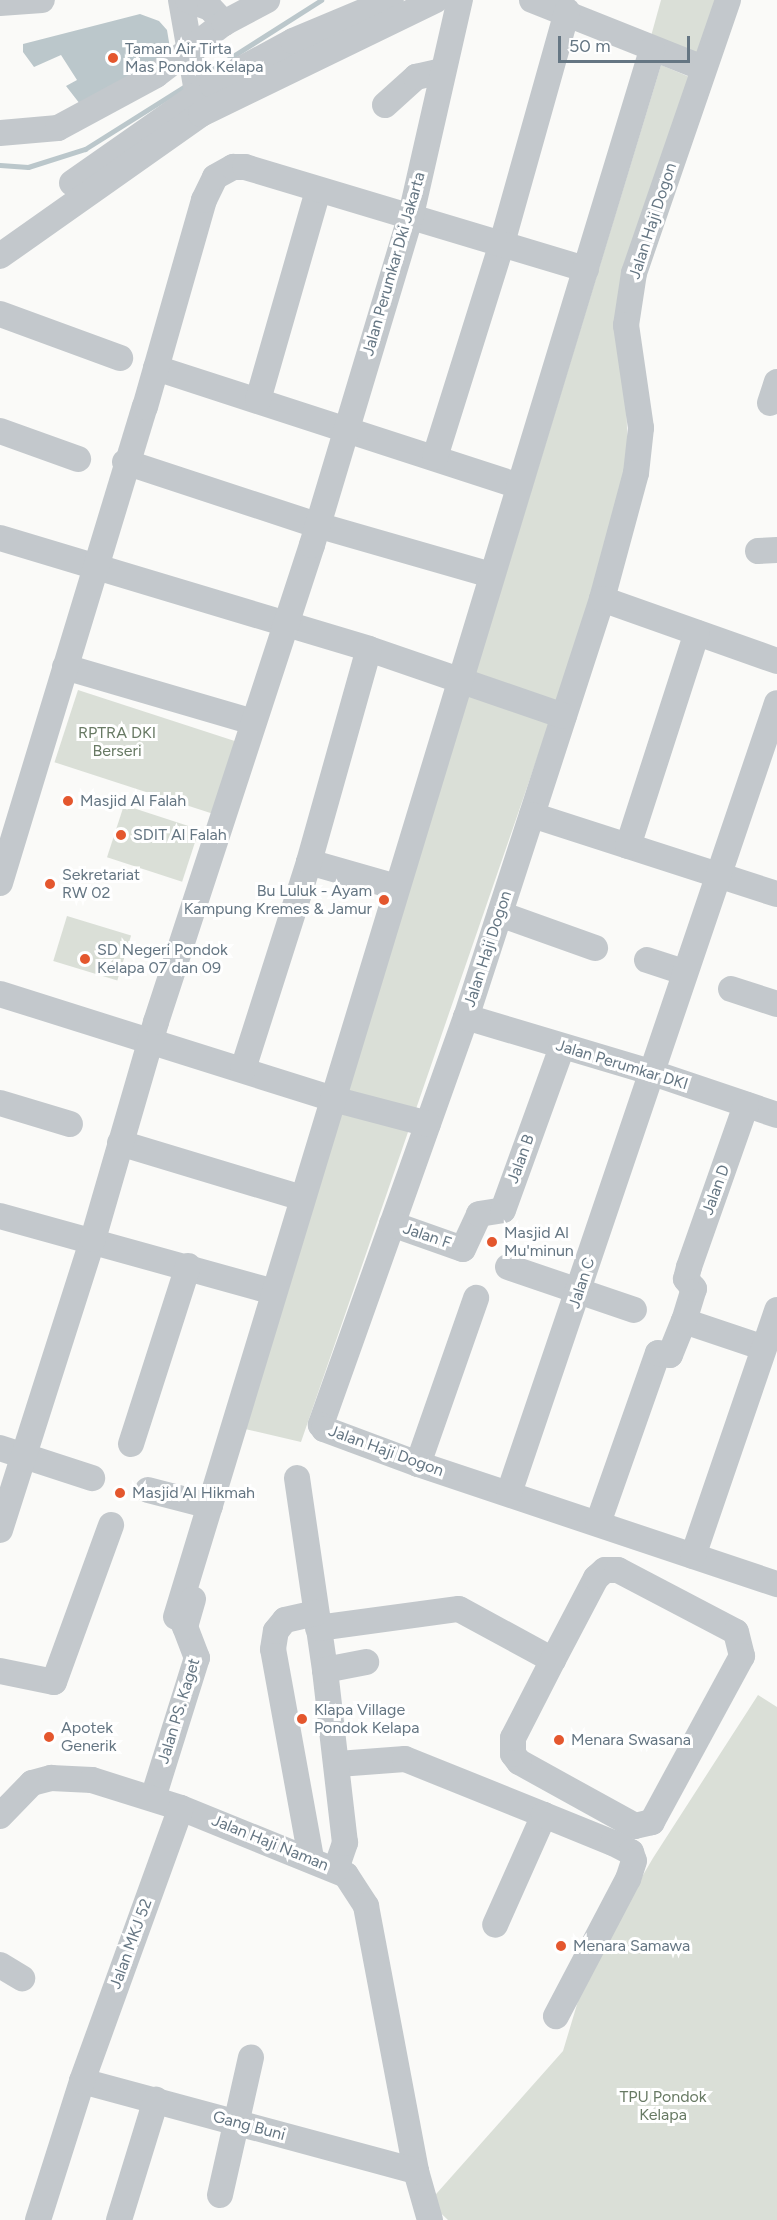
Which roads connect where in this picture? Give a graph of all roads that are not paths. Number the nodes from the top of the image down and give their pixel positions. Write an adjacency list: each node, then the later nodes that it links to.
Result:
1 (42, 0): 11 (street)
2 (181, 0): 18 (street)
3 (188, 0): 13 (street)
4 (267, 0): 13 (street)
5 (350, 0): 14 (street)
6 (391, 0): 14 (street)
7 (436, 0): 14 (street)
8 (460, 0): 17 (street, Jalan Perumkar Dki Jakarta)
9 (532, 0): 12 (street)
10 (728, 0): 16 (street, Jalan Haji Dogon)
11 (0, 3)
12 (567, 11): 15 (street); 23 (street)
13 (224, 23): 18 (street)
14 (326, 41): 18 (street)
15 (652, 50): 16 (street); 25 (street)
16 (703, 68): 40 (street, Jalan Haji Dogon)
17 (441, 71): 19 (street); 22 (street, Jalan Perumkar Dki Jakarta)
18 (194, 82): 20 (street); 24 (street)
19 (385, 105)
20 (0, 133)
21 (318, 191): 22 (street); 28 (street); 29 (street)
22 (411, 215): 23 (street); 30 (street, Jalan Perumkar Dki Jakarta)
23 (502, 243): 25 (street); 32 (street)
24 (2, 248)
25 (586, 269): 35 (street)
26 (0, 314): 27 (street)
27 (120, 358)
28 (156, 368): 29 (street); 34 (street)
29 (258, 400): 30 (street)
30 (346, 427): 32 (street); 36 (street, Jalan Perumkar Dki Jakarta)
31 (0, 431): 33 (street)
32 (435, 457): 35 (street)
33 (78, 459)
34 (125, 462): 36 (street); 38 (street)
35 (519, 486): 39 (street)
36 (317, 525): 39 (street); 41 (street, Jalan Perumkar Dki Jakarta)
37 (0, 538): 38 (street)
38 (95, 564): 41 (street); 45 (street)
39 (492, 575): 46 (street)
40 (602, 600): 42 (street); 48 (street, Jalan Haji Dogon)
41 (287, 626): 43 (street); 49 (street, Jalan Perumkar Dki Jakarta)
42 (697, 633): 44 (street); 51 (street)
43 (369, 649): 46 (street); 52 (street)
44 (777, 661)
45 (65, 668): 49 (street); 54 (street)
46 (459, 681): 48 (street); 55 (street)
47 (777, 703): 53 (street, Jalan C)
48 (564, 716): 50 (street, Jalan Haji Dogon)
49 (253, 722): 65 (street, Jalan Perumkar Dki Jakarta)
50 (532, 815): 51 (street); 57 (street, Jalan Haji Dogon)
51 (628, 846): 53 (street)
52 (309, 862): 55 (street); 67 (street)
53 (718, 873): 56 (street); 60 (street, Jalan C)
54 (0, 883)
55 (397, 887): 69 (street)
56 (777, 894)
57 (500, 914): 58 (street); 64 (street, Jalan Haji Dogon)
58 (595, 948)
59 (647, 960): 60 (street)
60 (684, 972): 68 (street, Jalan C)
61 (731, 989): 63 (street)
62 (0, 994): 65 (street)
63 (777, 1005)
64 (466, 1017): 66 (street, Jalan Perumkar DKI); 74 (street, Jalan Haji Dogon)
65 (150, 1041): 67 (street); 75 (street, Jalan Perumkar Dki Jakarta)
66 (562, 1047): 68 (street, Jalan Perumkar DKI); 80 (street, Jalan B)
67 (243, 1070): 69 (street)
68 (650, 1072): 71 (street, Jalan Perumkar DKI); 83 (street, Jalan C)
69 (333, 1099): 74 (street); 76 (street)
70 (0, 1103): 73 (street)
71 (746, 1105): 72 (street, Jalan Perumkar DKI); 88 (street, Jalan D)
72 (777, 1115)
73 (70, 1124)
74 (428, 1124): 78 (street, Jalan Haji Dogon)
75 (120, 1143): 76 (street); 79 (street, Jalan Perumkar Dki Jakarta)
76 (302, 1198): 84 (street)
77 (0, 1216): 79 (street)
78 (392, 1224): 80 (street, Jalan F); 92 (street, Jalan Haji Dogon)
79 (93, 1239): 81 (street); 91 (street, Jalan Perumkar Dki Jakarta)
80 (463, 1249)
81 (188, 1266): 84 (street); 90 (street)
82 (508, 1267): 83 (street)
83 (580, 1291): 86 (street); 96 (street, Jalan C)
84 (274, 1292): 97 (street)
85 (476, 1298): 92 (street)
86 (634, 1310)
87 (777, 1310): 89 (street)
88 (684, 1321): 89 (street); 98 (street)
89 (764, 1348): 101 (street)
90 (132, 1444)
91 (11, 1452): 93 (street); 100 (street, Jalan Perumkar Dki Jakarta)
92 (418, 1464): 96 (street, Jalan Haji Dogon)
93 (92, 1478)
94 (297, 1478): 103 (street)
95 (148, 1490): 97 (street)
96 (509, 1493): 98 (street, Jalan Haji Dogon)
97 (216, 1507): 109 (street, Jalan PS. Kaget)
98 (598, 1523): 101 (street, Jalan Haji Dogon)
99 (111, 1525): 107 (street)
100 (0, 1530)
101 (693, 1556): 102 (street, Jalan Haji Dogon)
102 (777, 1584)
103 (317, 1621): 104 (street); 106 (street); 113 (street)
104 (553, 1660): 104 (street)
105 (366, 1662): 106 (street)
106 (325, 1670): 108 (street)
107 (0, 1671)
108 (338, 1764): 111 (street); 114 (street)
109 (153, 1798): 110 (street, Jalan Haji Naman); 112 (street, Jalan Haji Naman)
110 (181, 1808): 113 (street, Jalan Haji Naman); 120 (street, Jalan MKJ 52)
111 (544, 1815): 115 (street); 118 (street)
112 (0, 1816)
113 (311, 1858): 114 (street, Jalan Haji Naman)
114 (336, 1869): 123 (street, Jalan Haji Naman)
115 (495, 1925)
116 (0, 1965): 117 (street)
117 (22, 1978)
118 (556, 2016)
119 (252, 2057): 122 (street)
120 (82, 2080): 121 (street, Gang Buni); 125 (street, Jalan MKJ 52)
121 (156, 2100): 122 (street, Gang Buni); 126 (street)
122 (234, 2122): 123 (street, Gang Buni); 124 (street)
123 (416, 2171): 127 (street, Jalan Haji Naman)
124 (220, 2195)
125 (38, 2220)
126 (119, 2220)
127 (430, 2220)

